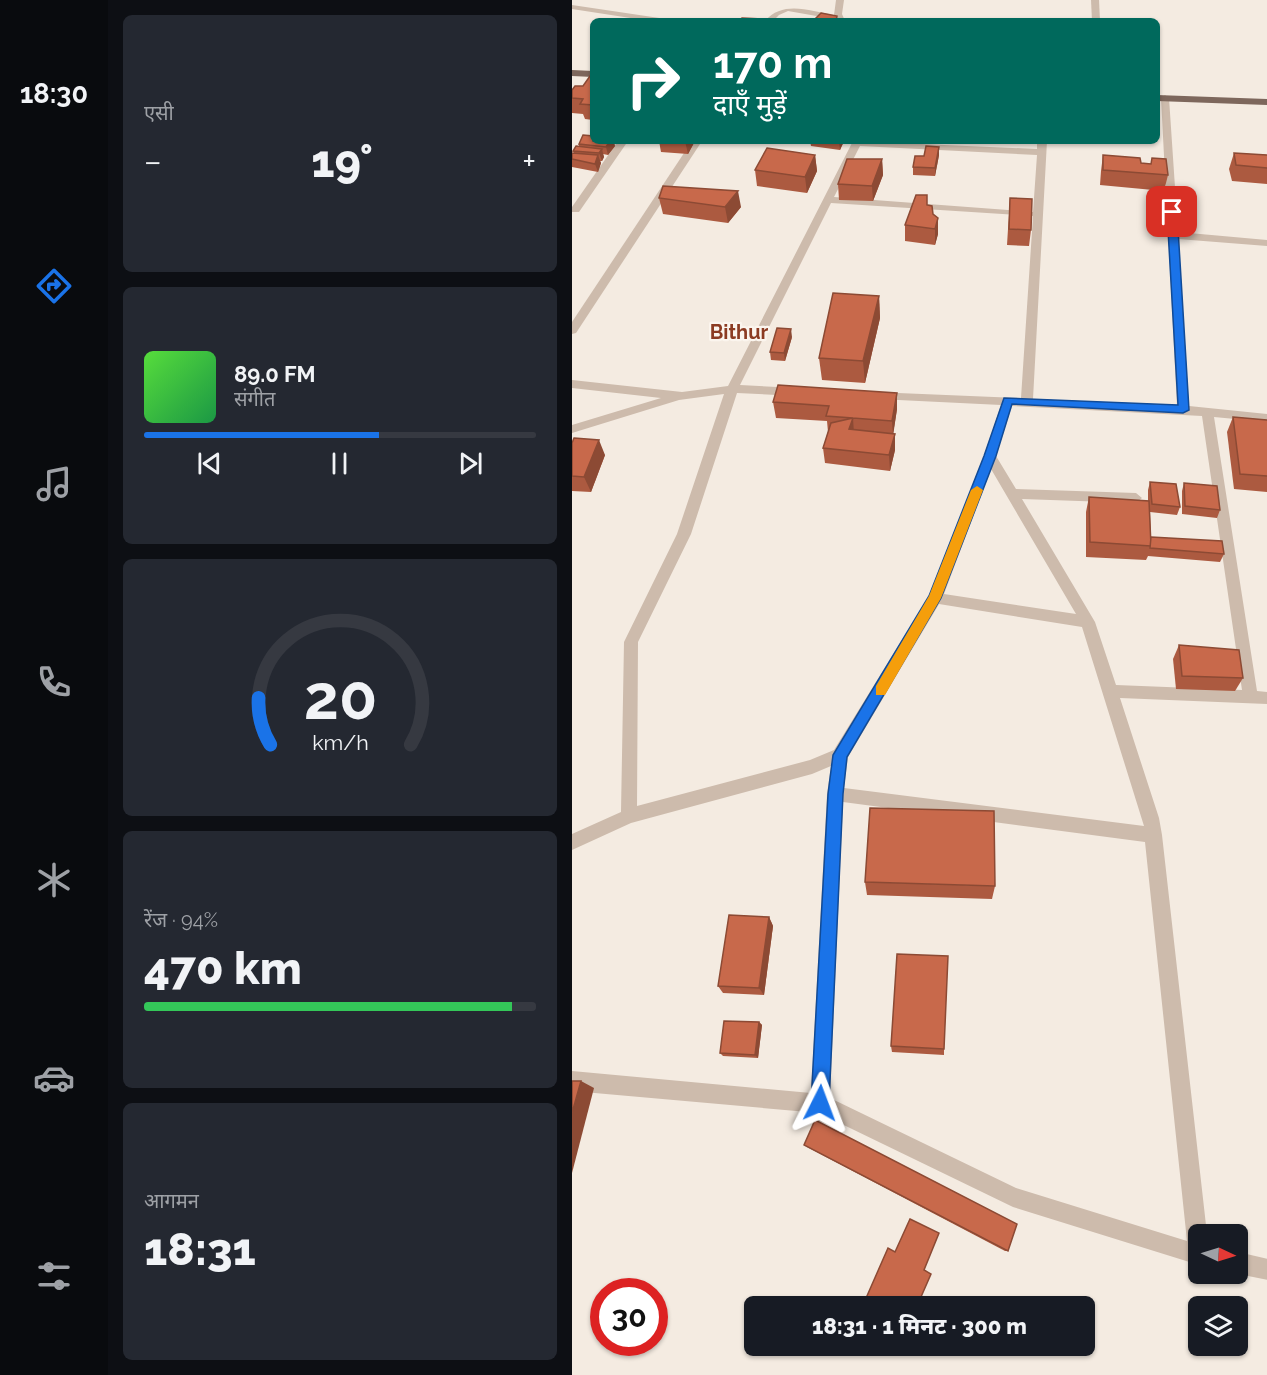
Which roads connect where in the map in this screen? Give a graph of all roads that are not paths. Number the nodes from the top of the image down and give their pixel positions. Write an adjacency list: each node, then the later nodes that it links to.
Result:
1 (598, 0): 5 (street)
2 (840, 0): 9 (street)
3 (1095, 0): 10 (street)
4 (572, 7): 5 (street)
5 (587, 9): 6 (street)
6 (646, 18)
7 (772, 18): 8 (street)
8 (830, 18)
9 (840, 18)
10 (1096, 18)
11 (572, 73): 12 (main road)
12 (590, 76)
13 (590, 80): 14 (street)
14 (586, 86)
15 (1161, 98): 16 (main road); 25 (street)
16 (1268, 102)
17 (621, 144): 23 (street)
18 (695, 144): 27 (street)
19 (856, 144): 22 (street)
20 (931, 144): 21 (street)
21 (1042, 147): 24 (street)
22 (829, 200): 24 (street); 29 (street)
23 (575, 210)
24 (1038, 214): 35 (street)
25 (1173, 235): 26 (street); 36 (street)
26 (1268, 243)
27 (572, 330)
28 (576, 385): 32 (street); 33 (street)
29 (732, 389): 30 (street); 32 (street); 50 (street)
30 (813, 392)
31 (870, 395): 34 (street)
32 (682, 396): 39 (street)
33 (572, 399)
34 (1008, 400): 35 (street); 40 (street)
35 (1027, 401): 36 (street)
36 (1183, 410): 37 (street)
37 (1207, 411): 38 (street); 46 (street)
38 (1268, 418)
39 (572, 429)
40 (990, 456): 41 (street); 43 (street)
41 (1013, 494): 42 (street); 44 (street)
42 (1136, 498)
43 (935, 598): 44 (street); 48 (street)
44 (1088, 622): 45 (street)
45 (1110, 691): 46 (street); 51 (street)
46 (1250, 696): 47 (street)
47 (1268, 698)
48 (840, 755): 49 (street); 50 (street)
49 (835, 794): 51 (street); 54 (street)
50 (629, 816): 52 (street)
51 (1154, 835): 55 (street)
52 (572, 843)
53 (572, 1081): 54 (street)
54 (820, 1103): 56 (street)
55 (1196, 1224)
56 (1188, 1252)
57 (1248, 1265): 58 (street)
58 (1268, 1270)

